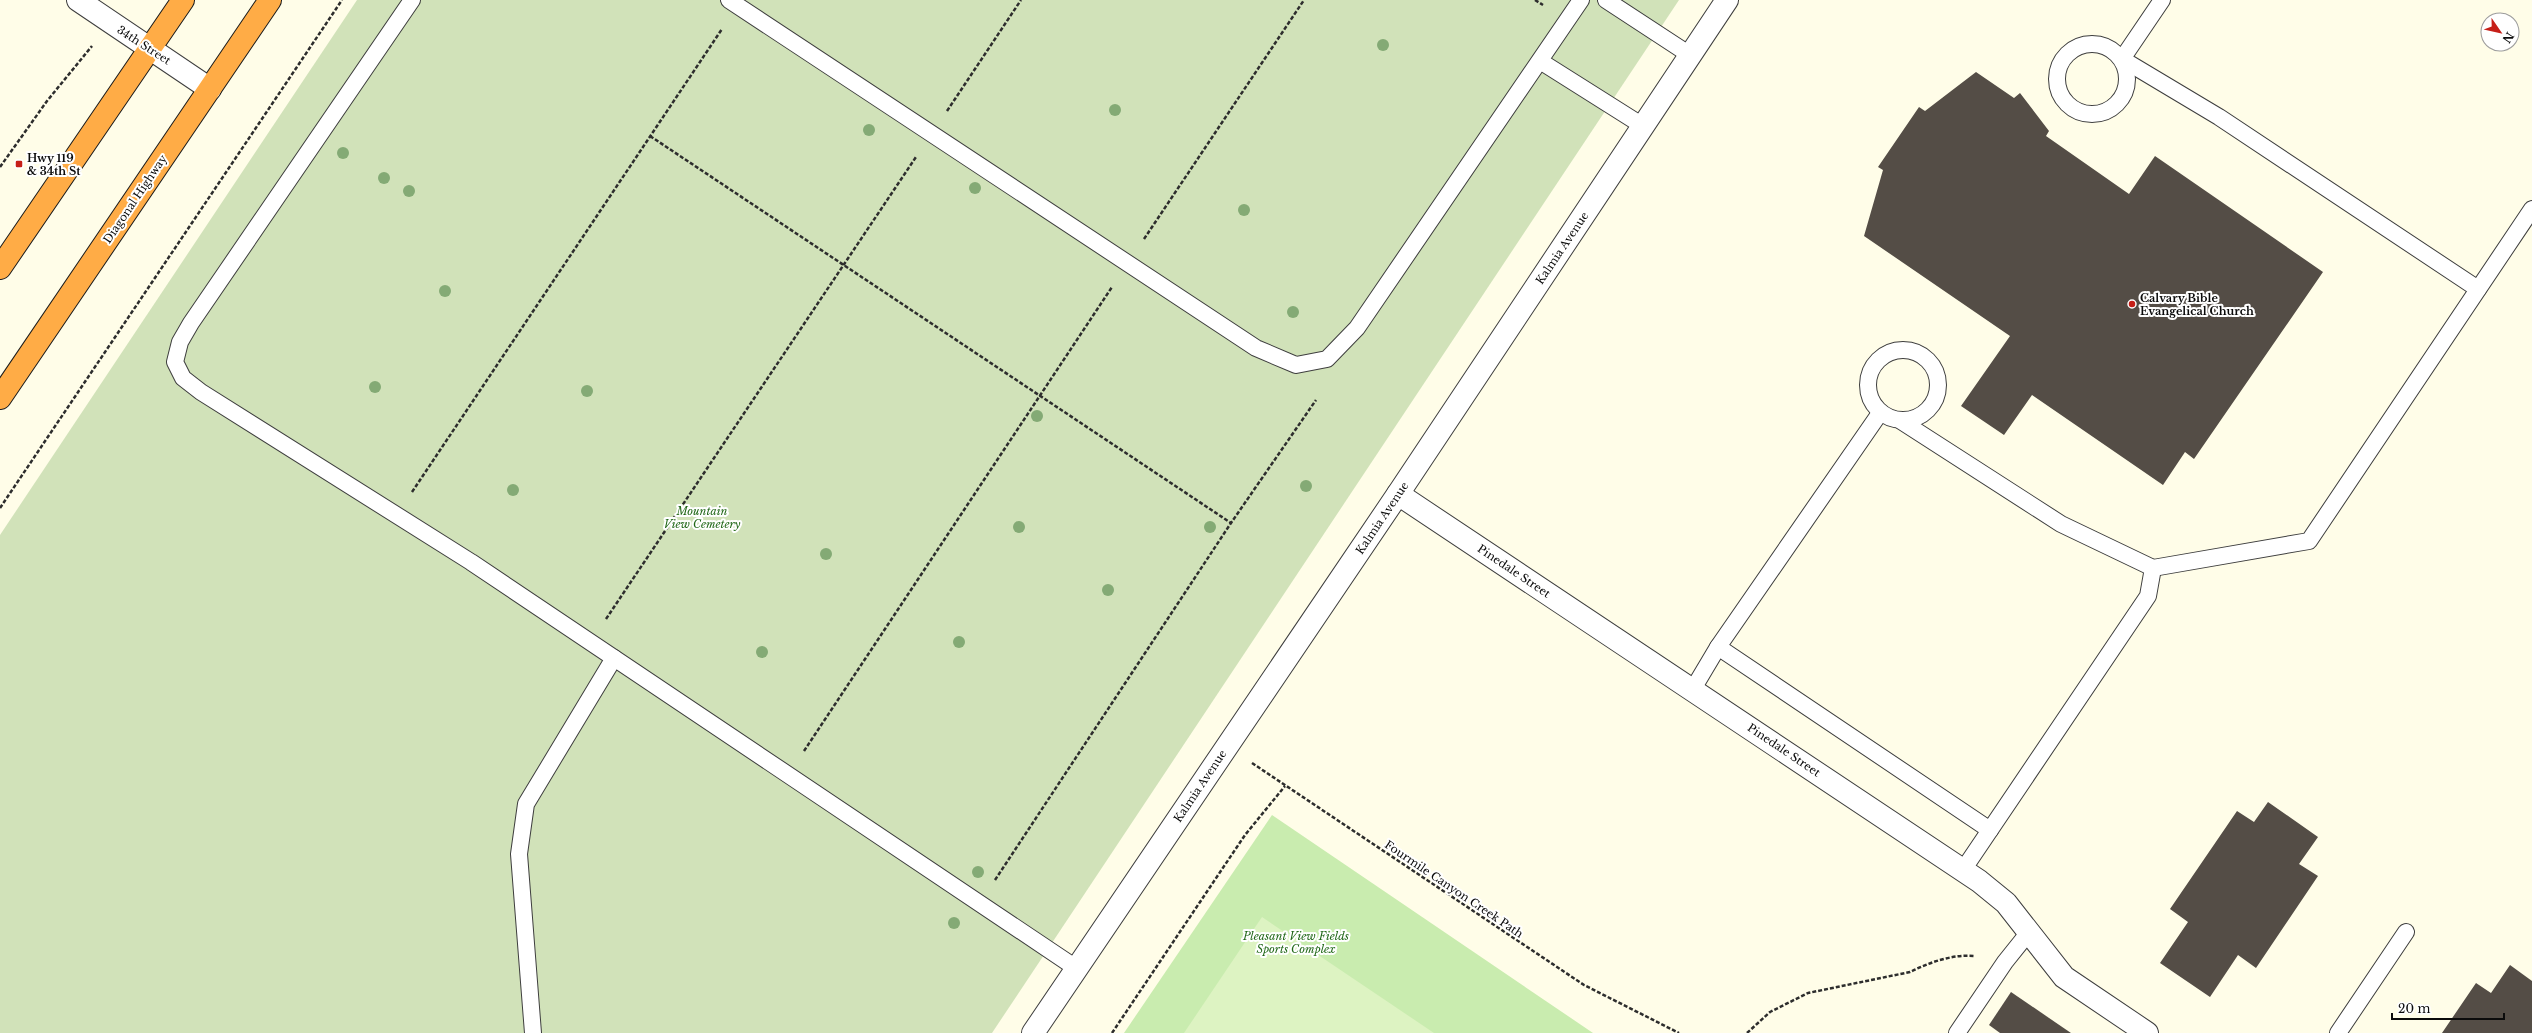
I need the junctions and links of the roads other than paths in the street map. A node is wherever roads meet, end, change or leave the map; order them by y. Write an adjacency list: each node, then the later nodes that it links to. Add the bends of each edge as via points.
1 (78, 0): 10 (street, 34th Street)
2 (183, 0): 10 (highway)
3 (270, 0): 14 (highway, Diagonal Highway)
4 (412, 0): 25 (lane, via 191,323 180,342 175,362 183,378 201,392 397,515)
5 (1581, 0): 13 (lane)
6 (1606, 0): 11 (lane)
7 (1727, 0): 11 (street, Kalmia Avenue)
8 (2162, 0): 12 (lane)
9 (733, 3): 13 (lane, via 1256,348 1296,365 1327,359 1357,328)
10 (150, 48): 14 (street, 34th Street); 17 (highway)
11 (1690, 55): 15 (street, Kalmia Avenue)
12 (2122, 59): 12 (lane, via 2114,50 2102,44 2089,43 2076,47 2060,64 2057,87 2063,98 2080,112 2103,113 2122,99 2127,86 2128,74); 18 (lane, via 2219,117)
13 (1540, 60): 15 (lane)
14 (210, 89): 19 (highway, Diagonal Highway)
15 (1643, 126): 22 (street, Kalmia Avenue)
16 (2532, 210): 18 (lane)
17 (0, 268)
18 (2478, 289): 23 (lane, via 2309,541)
19 (0, 398)
20 (1880, 413): 21 (lane); 21 (lane, via 1868,394 1870,371 1876,361 1887,354 1899,350 1912,350 1933,366 1938,380 1938,393 1932,406 1924,414); 24 (lane)
21 (1901, 421): 23 (lane, via 2061,524)
22 (1398, 494): 26 (street, Pinedale Street); 31 (street, Kalmia Avenue)
23 (2153, 568): 27 (lane, via 2148,596)
24 (1718, 647): 26 (lane); 27 (lane)
25 (614, 658): 31 (lane); 32 (lane, via 526,804 519,854)
26 (1693, 689): 28 (street, Pinedale Street)
27 (1990, 830): 28 (lane)
28 (1963, 870): 29 (street, Pinedale Street, via 2006,903)
29 (2029, 932): 34 (lane, via 2005,962); 35 (street, Pinedale Street, via 2064,977)
30 (2406, 932): 36 (lane)
31 (1076, 968): 33 (street, Kalmia Avenue)
32 (533, 1033)
33 (1033, 1033)
34 (1957, 1033)
35 (2147, 1033)
36 (2338, 1033)

